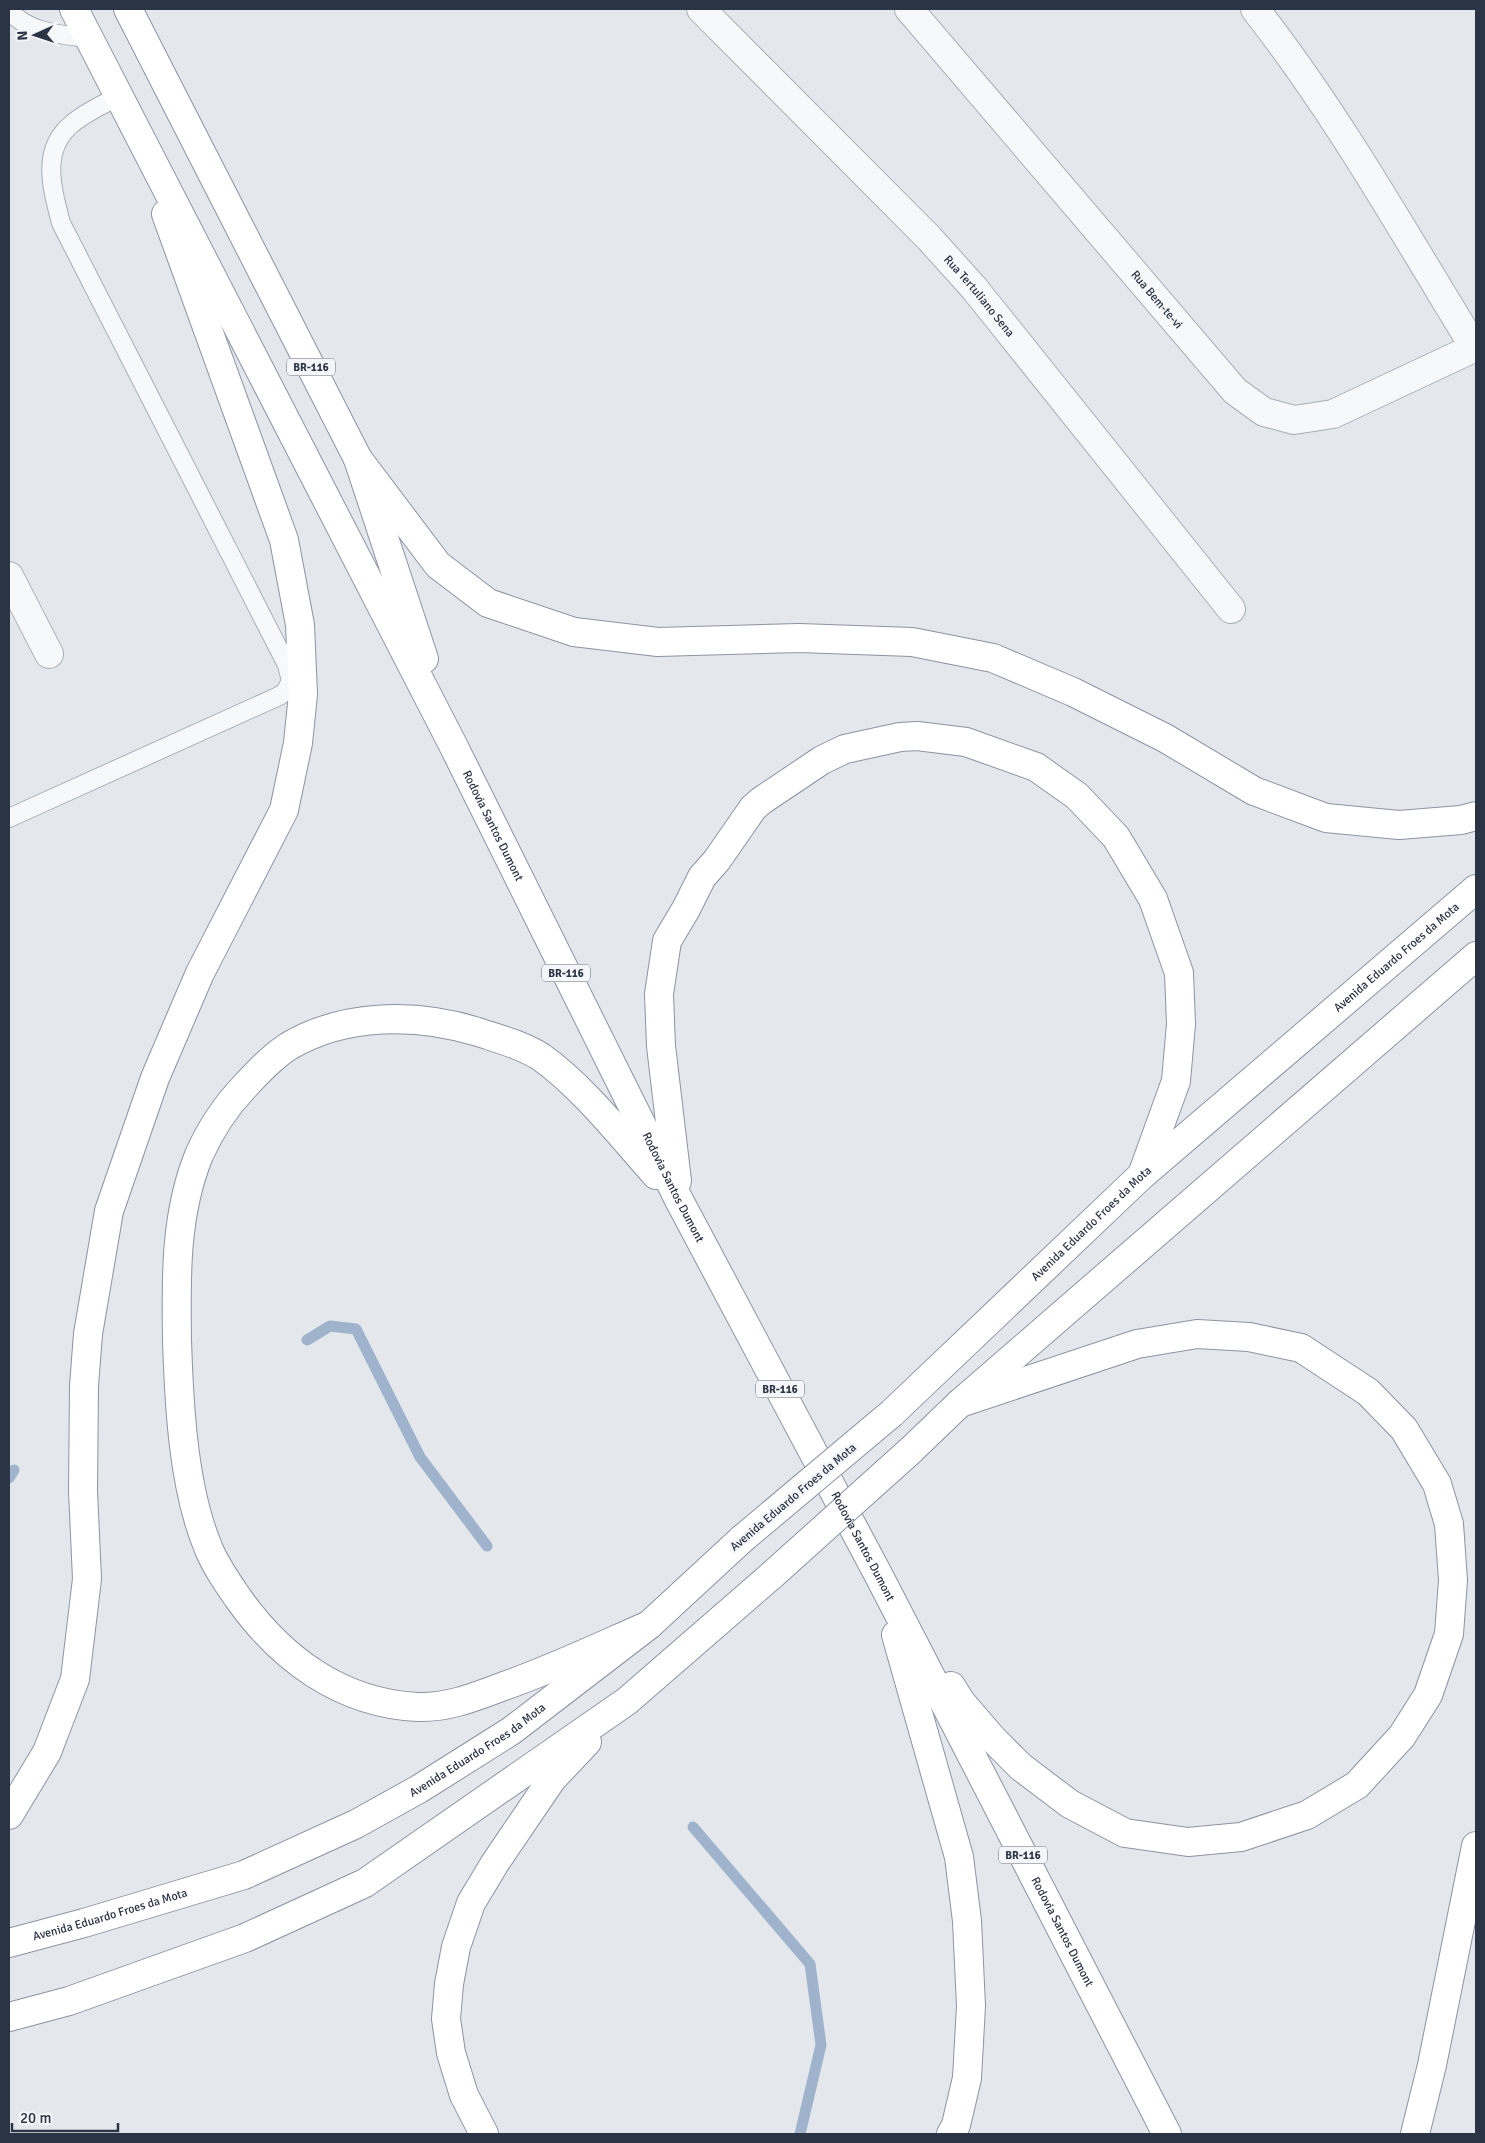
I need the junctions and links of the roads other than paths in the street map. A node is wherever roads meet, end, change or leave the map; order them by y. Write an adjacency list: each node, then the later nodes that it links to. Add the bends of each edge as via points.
1 (74, 9): 7 (highway)
2 (129, 9): 11 (highway, BR-116)
3 (701, 9): 13 (street, Rua Tertuliano Sena, via 929,238 974,288)
4 (909, 9): 10 (street, Rua Bem-te-vi, via 1235,391 1264,412 1294,420 1334,414)
5 (1255, 9): 10 (street, via 1340,127)
6 (9, 10): 7 (lane, via 49,33)
7 (89, 38): 8 (highway)
8 (119, 96): 9 (highway); 17 (lane, via 73,123 52,150 52,182 61,223 287,665 291,681 279,696)
9 (142, 139): 15 (highway); 26 (highway, via 174,240 284,540 300,625 303,694 298,743 284,810 200,973 155,1078 109,1211 88,1334 84,1386 83,1491 87,1579 75,1679 47,1752)
10 (1475, 347)
11 (358, 459): 15 (highway, BR-116); 16 (highway, via 438,565 488,603 574,632 658,642 799,638 912,642 993,658 1073,692 1165,738 1254,792 1326,818 1399,825)
12 (9, 576): 14 (street)
13 (1230, 609)
14 (49, 654)
15 (452, 743): 21 (highway, Rodovia Santos Dumont / BR-116)
16 (1476, 816)
17 (9, 818)
18 (1476, 889): 20 (highway, Avenida Eduardo Froes da Mota)
19 (1476, 956): 22 (highway)
20 (1142, 1175): 21 (highway, via 1176,1081 1181,1024 1179,973 1153,899 1116,838 1077,796 1036,768 966,742 916,736 845,749 822,760 761,801 702,877 667,941 659,994 661,1046); 24 (highway, Avenida Eduardo Froes da Mota, bridge, via 892,1413 742,1539)
21 (680, 1202): 23 (highway, Rodovia Santos Dumont / BR-116); 24 (highway, via 600,1112 538,1055 460,1027 406,1018 364,1021 310,1036 286,1048 262,1067 235,1096 217,1121 192,1174 180,1223 177,1262 182,1430 195,1506 208,1548 228,1583 252,1617 298,1663 348,1693 388,1704 443,1706 538,1674)
22 (960, 1403): 23 (highway, via 1137,1344 1197,1334 1249,1337 1300,1348 1368,1392 1404,1429 1437,1484 1449,1524 1453,1580 1449,1634 1428,1695 1402,1736 1357,1785 1307,1815 1241,1837 1188,1842 1125,1833 1070,1804 1021,1767 992,1738 961,1702); 25 (highway, bridge, via 772,1576)
23 (879, 1576): 31 (highway, via 959,1857 968,1921 971,2006 967,2078); 32 (highway, Rodovia Santos Dumont / BR-116)
24 (649, 1625): 28 (highway, Avenida Eduardo Froes da Mota, via 511,1731 356,1824 244,1875)
25 (627, 1701): 29 (highway, via 365,1883 245,1938 69,2001); 30 (highway, via 547,1787 471,1902 456,1947 446,2019 451,2053 464,2095)
26 (9, 1815)
27 (1476, 1846): 33 (highway, via 1432,2066)
28 (9, 1942)
29 (9, 2018)
30 (484, 2134)
31 (951, 2134)
32 (1167, 2134)
33 (1415, 2134)

